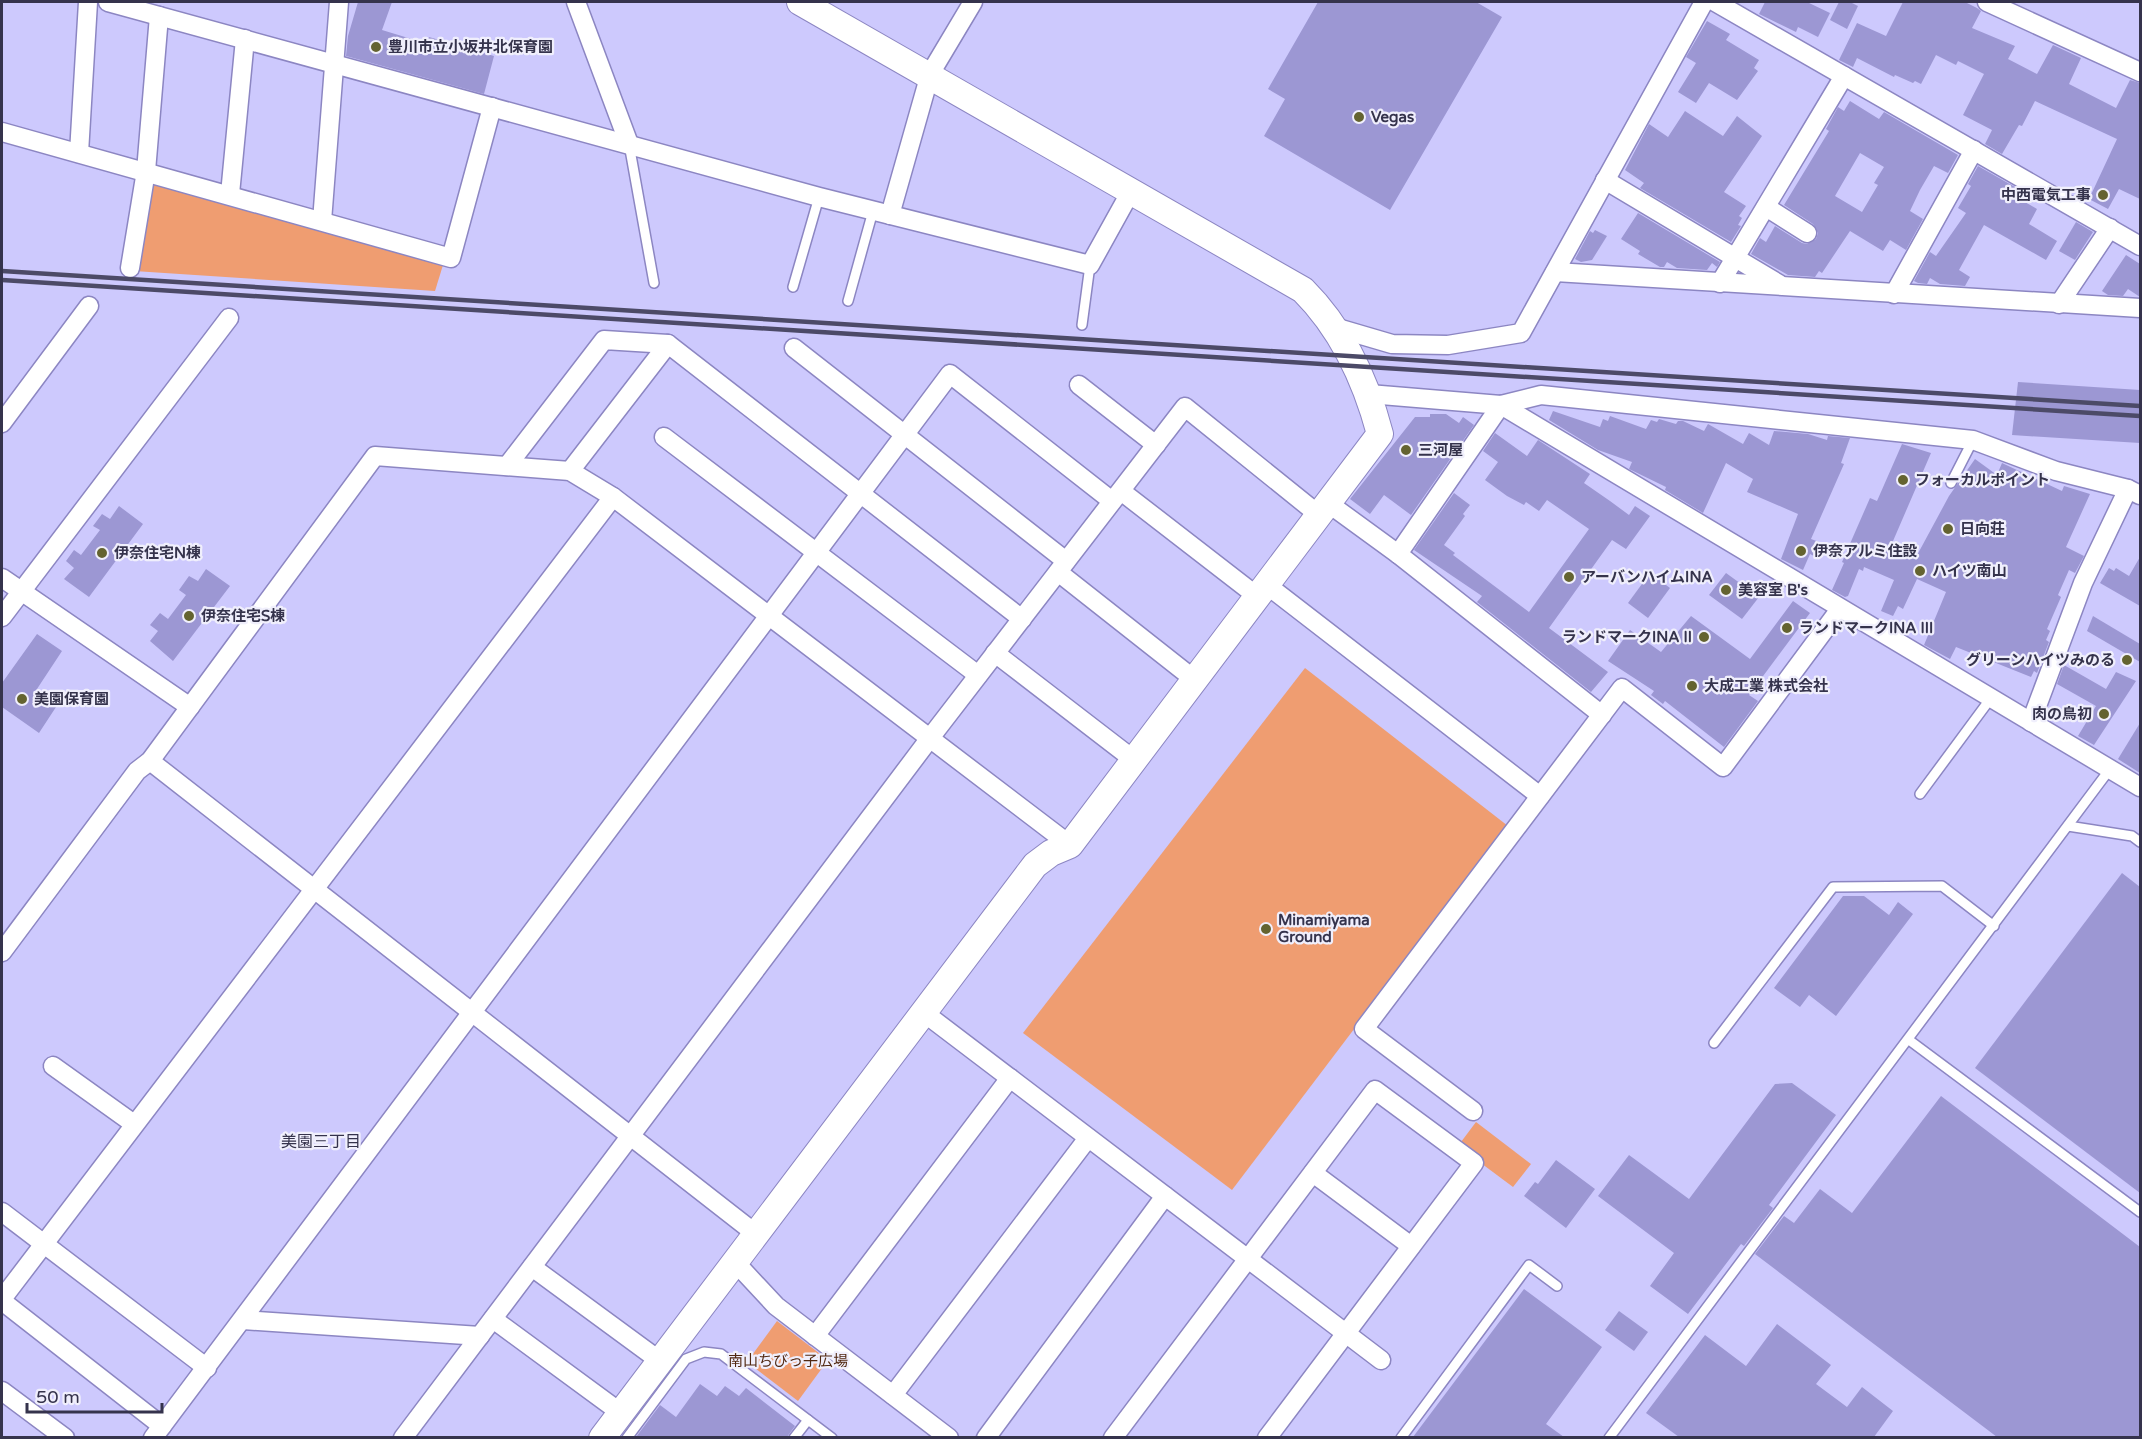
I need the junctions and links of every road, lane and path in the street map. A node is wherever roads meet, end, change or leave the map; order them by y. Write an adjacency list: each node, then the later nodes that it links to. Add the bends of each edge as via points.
1 (88, 2): 20 (street)
2 (108, 2): 10 (street)
3 (339, 2): 12 (street)
4 (576, 2): 18 (street)
5 (974, 2): 14 (street)
6 (1704, 2): 22 (street)
7 (1715, 2): 15 (street)
8 (1987, 2): 13 (street)
9 (808, 4): 14 (street)
10 (159, 16): 11 (street); 21 (street)
11 (245, 39): 12 (street); 24 (street)
12 (334, 64): 16 (street); 28 (street)
13 (2140, 72)
14 (930, 74): 23 (street); 27 (street)
15 (1844, 76): 19 (street); 26 (street)
16 (492, 106): 18 (street); 28 (street, via 451,258)
17 (2, 132): 20 (street)
18 (629, 144): 25 (street); 36 (lane)
19 (1974, 150): 29 (street); 40 (street)
20 (79, 153): 21 (street)
21 (146, 171): 24 (street); 34 (street)
22 (1605, 180): 32 (street); 35 (street)
23 (1131, 191): 33 (street); 47 (street, via 1304,290)
24 (230, 194): 28 (street)
25 (819, 197): 27 (street); 39 (lane)
26 (1766, 207): 30 (street); 32 (street)
27 (881, 213): 33 (street); 41 (lane)
28 (322, 221)
29 (2110, 228): 31 (street); 42 (street)
30 (1807, 233)
31 (2140, 246)
32 (1735, 258): 37 (street); 38 (street)
33 (1090, 265): 46 (lane)
34 (130, 268)
35 (1555, 272): 37 (street); 47 (street, via 1521,333 1448,345 1392,344)
36 (654, 283)
37 (1720, 283): 38 (street)
38 (1784, 286): 40 (street)
39 (793, 287)
40 (1894, 294): 42 (street)
41 (848, 301)
42 (2059, 304): 44 (street)
43 (89, 306): 53 (street)
44 (2140, 308)
45 (229, 318): 70 (street)
46 (1082, 325)
47 (1334, 327): 51 (street)
48 (668, 344): 58 (street, via 604,340); 59 (street); 62 (street)
49 (794, 348): 54 (street)
50 (1080, 385): 57 (street)
51 (1370, 394): 52 (street); 65 (street, via 1380,434)
52 (1501, 405): 56 (street, via 1540,395); 67 (street); 72 (street)
53 (2, 423)
54 (904, 434): 62 (street); 63 (street, via 950,374); 68 (street)
55 (664, 437): 66 (street)
56 (1973, 440): 60 (lane); 61 (street, via 2056,471)
57 (1156, 445): 63 (street); 65 (street, via 1185,407)
58 (507, 466): 59 (street); 80 (street, via 375,456)
59 (570, 471): 64 (street)
60 (1951, 483)
61 (2134, 492): 82 (street, via 2083,583)
62 (860, 493): 66 (street); 75 (street)
63 (1116, 496): 68 (street); 71 (street)
64 (612, 497): 73 (street); 93 (street)
65 (1323, 509): 67 (street); 71 (street)
66 (815, 551): 73 (street); 77 (street)
67 (1398, 554): 81 (street)
68 (1062, 566): 75 (street); 78 (street)
69 (2, 578): 70 (street)
70 (21, 591): 74 (street); 80 (street)
71 (1262, 591): 78 (street); 89 (street)
72 (1840, 609): 79 (street); 81 (street, via 1722,767 1622,688)
73 (767, 615): 83 (street); 97 (street)
74 (2, 617)
75 (1022, 619): 76 (street)
76 (995, 653): 77 (street); 84 (street)
77 (978, 675): 83 (street)
78 (1195, 680): 84 (street)
79 (1991, 698): 82 (street); 88 (lane)
80 (190, 707): 85 (street)
81 (1602, 715): 89 (street)
82 (2031, 722): 86 (street)
83 (930, 738): 92 (street); 104 (street)
84 (1134, 760): 92 (street)
85 (150, 761): 93 (street); 95 (street, via 137,771)
86 (2110, 769): 87 (street); 90 (lane)
87 (2140, 787)
88 (1920, 794)
89 (1540, 796): 102 (street, via 1364,1029)
90 (2068, 826): 91 (lane, via 2132,836); 94 (lane)
91 (2140, 842)
92 (1070, 845): 96 (street, via 1035,865)
93 (314, 889): 97 (street); 103 (street)
94 (1994, 926): 98 (lane); 99 (lane, via 1942,886 1833,887)
95 (2, 951)
96 (923, 1012): 101 (street); 110 (street)
97 (473, 1013): 104 (street); 119 (street)
98 (1909, 1040): 109 (lane); 141 (lane)
99 (1714, 1043)
100 (53, 1065): 103 (street)
101 (1011, 1078): 105 (street); 122 (street)
102 (1473, 1112)
103 (134, 1124): 111 (street)
104 (631, 1136): 110 (street); 115 (street)
105 (1088, 1138): 107 (street); 127 (street)
106 (1313, 1173): 112 (street); 112 (street, via 1375,1090 1474,1162); 113 (street)
107 (1166, 1196): 113 (street); 137 (street)
108 (2, 1212): 111 (street)
109 (2140, 1212)
110 (756, 1234): 114 (street)
111 (44, 1243): 117 (street); 125 (street)
112 (1411, 1246): 120 (street)
113 (1248, 1259): 120 (street); 138 (street)
114 (735, 1262): 122 (street, via 776,1306); 124 (street)
115 (532, 1267): 118 (street); 124 (street)
116 (1557, 1286): 140 (lane, via 1529,1265)
117 (2, 1300): 130 (street)
118 (493, 1319): 121 (street); 129 (street)
119 (243, 1320): 121 (street); 125 (street)
120 (1346, 1333): 123 (street); 139 (street)
121 (480, 1336): 132 (street)
122 (815, 1336): 127 (street)
123 (1381, 1360)
124 (660, 1361): 129 (street)
125 (207, 1368): 130 (street)
126 (2, 1391): 131 (street)
127 (893, 1395): 136 (street)
128 (808, 1420): 129 (lane, via 721,1354 704,1352 686,1359); 134 (lane); 135 (lane)
129 (624, 1425): 133 (street)
130 (158, 1432)
131 (64, 1437)
132 (404, 1437)
133 (602, 1437)
134 (794, 1437)
135 (832, 1437)
136 (949, 1437)
137 (986, 1437)
138 (1113, 1437)
139 (1267, 1437)
140 (1401, 1437)
141 (1610, 1437)

